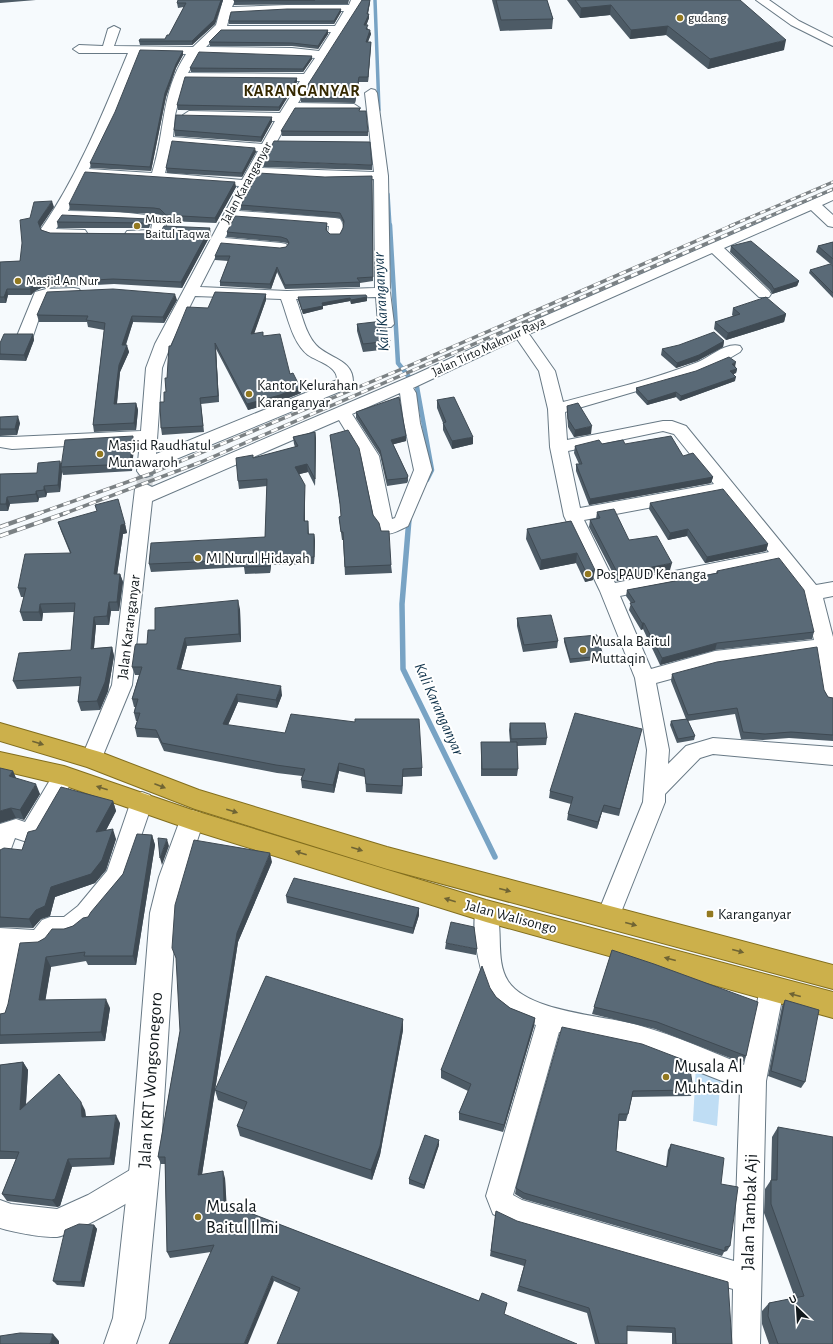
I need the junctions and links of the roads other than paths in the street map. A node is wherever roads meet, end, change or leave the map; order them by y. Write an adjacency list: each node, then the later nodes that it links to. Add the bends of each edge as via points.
1 (762, 0): 7 (street, via 795,23)
2 (355, 4): 3 (street, via 287,8); 5 (street, Jalan Karanganyar)
3 (228, 6): 6 (street, via 221,26)
4 (114, 29): 10 (street)
5 (339, 29): 6 (street); 12 (street, Jalan Karanganyar)
6 (216, 30): 11 (street)
7 (833, 43)
8 (79, 49): 10 (street)
9 (136, 49): 10 (street); 11 (street, via 162,44); 22 (street, via 123,83)
10 (107, 50)
11 (196, 51): 12 (street, via 292,52); 13 (street)
12 (323, 55): 14 (street, Jalan Karanganyar)
13 (180, 76): 14 (street); 18 (street)
14 (309, 78): 17 (street, Jalan Karanganyar)
15 (370, 92): 41 (street, via 381,176)
16 (354, 108): 17 (street)
17 (287, 112): 18 (street); 21 (street, Jalan Karanganyar)
18 (169, 115): 19 (street)
19 (168, 140): 21 (street); 23 (street)
20 (286, 142): 21 (street)
21 (268, 144): 25 (street, Jalan Karanganyar)
22 (80, 172): 23 (street); 29 (street)
23 (158, 176): 25 (street)
24 (372, 176): 25 (street)
25 (250, 177): 28 (street, Jalan Karanganyar)
26 (832, 196): 27 (street, Jalan Tirto Makmur Raya)
27 (813, 204): 30 (street); 39 (street, Jalan Tirto Makmur Raya)
28 (230, 214): 36 (street, via 335,222 338,227); 37 (street, Jalan Karanganyar)
29 (59, 215): 31 (street, via 155,219 158,220); 34 (street, via 48,229 49,232)
30 (833, 223)
31 (159, 226): 32 (street); 35 (street, via 156,234)
32 (175, 226)
33 (206, 228): 37 (street)
34 (91, 233)
35 (122, 234)
36 (336, 234)
37 (219, 235): 38 (street); 42 (street, Jalan Karanganyar)
38 (281, 246)
39 (714, 247): 43 (street); 46 (street, Jalan Tirto Makmur Raya)
40 (91, 291): 47 (street, via 40,295)
41 (383, 292): 44 (street); 45 (street)
42 (184, 293): 44 (street); 52 (street, Jalan Karanganyar, via 154,368)
43 (764, 294)
44 (287, 295): 52 (street, Jalan Karanganyar, via 306,343 312,351 338,365 346,379 344,384 146,466)
45 (386, 324)
46 (520, 332): 49 (street, Jalan Tirto Makmur Raya); 50 (street, via 547,371)
47 (25, 336)
48 (734, 349): 50 (street, via 719,358 678,374)
49 (411, 383): 51 (street, Jalan Tirto Makmur Raya); 51 (street, via 408,393 412,423 423,470 402,522 393,527 388,528 384,523 370,456)
50 (556, 409): 54 (street)
51 (342, 412): 56 (street, Jalan Tirto Makmur Raya)
52 (150, 436): 53 (street)
53 (0, 442)
54 (559, 447): 55 (street, via 672,426 680,430); 57 (street)
55 (727, 487): 57 (street); 58 (street)
56 (144, 494): 67 (street, Jalan Karanganyar, via 122,685)
57 (573, 516): 60 (street)
58 (781, 556): 60 (street); 61 (street)
59 (833, 589): 61 (street)
60 (608, 591): 63 (street)
61 (812, 594): 62 (street)
62 (823, 644): 63 (street, via 716,659); 64 (street)
63 (645, 678): 70 (street, via 658,750)
64 (833, 696)
65 (0, 732): 67 (highway, one-way to 67)
66 (833, 756): 70 (street, via 713,746 693,752)
67 (92, 759): 72 (highway, one-way to 72)
68 (0, 761): 69 (highway)
69 (64, 776): 71 (highway, one-way to 69); 73 (street, via 31,832 16,828 6,831)
70 (656, 790): 76 (street, via 654,802)
71 (142, 801): 72 (highway); 77 (street, via 117,876 86,912 68,927 50,926 40,941)
72 (194, 809): 74 (highway, Jalan Walisongo); 84 (street, Jalan KRT Wongsonegoro, via 163,913)
73 (0, 850)
74 (382, 868): 75 (highway, Jalan Walisongo, one-way to 74); 76 (highway, Jalan Walisongo, one-way to 76)
75 (486, 912): 79 (highway, Jalan Walisongo, one-way to 75, via 672,960); 82 (street, via 492,972 504,996 517,1006)
76 (608, 918): 78 (highway, Jalan Walisongo, one-way to 78)
77 (7, 940): 81 (street)
78 (833, 977)
79 (772, 989): 80 (highway, Jalan Walisongo, one-way to 79); 83 (street, Jalan Tambak Aji)
80 (833, 1005)
81 (0, 1012)
82 (551, 1018): 83 (street, via 640,1038); 86 (street, via 499,1196 503,1204 516,1212)
83 (753, 1081): 86 (street, Jalan Tambak Aji)
84 (144, 1176): 85 (street, via 98,1205 58,1223 11,1218); 87 (street, Jalan KRT Wongsonegoro, via 129,1318)
85 (0, 1214)
86 (748, 1279): 88 (street, Jalan Tambak Aji)
87 (120, 1344)
88 (746, 1344)

